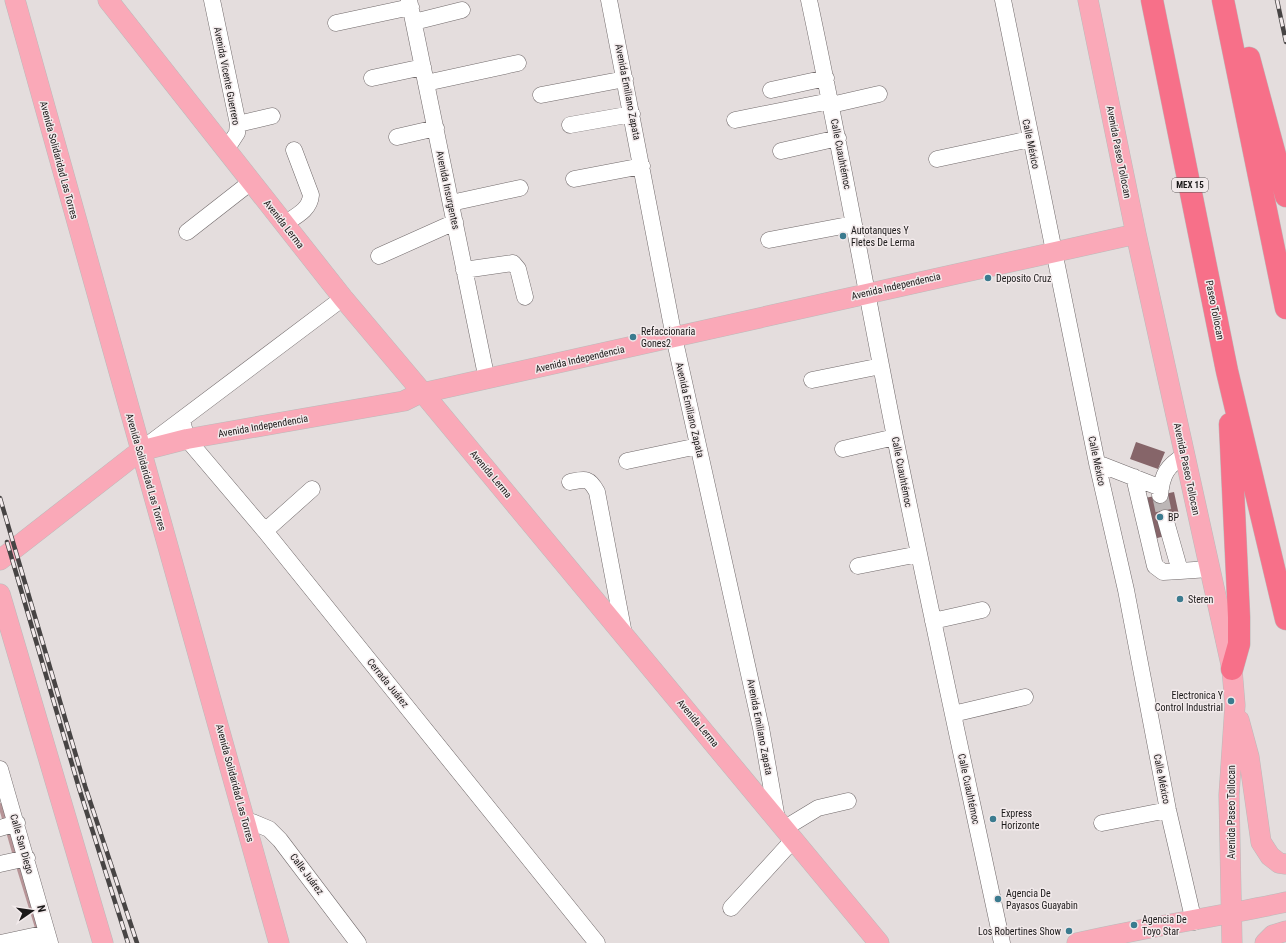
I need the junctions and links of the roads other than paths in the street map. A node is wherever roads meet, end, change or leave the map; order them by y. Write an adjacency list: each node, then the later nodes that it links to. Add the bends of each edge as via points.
1 (15, 0): 66 (main road, Avenida Solidaridad Las Torres)
2 (108, 0): 33 (main road, Avenida Lerma)
3 (212, 0): 27 (street, Avenida Vicente Guerrero)
4 (609, 0): 18 (street, Avenida Emiliano Zapata)
5 (809, 0): 17 (street, Calle Cuauhtémoc)
6 (1003, 0): 32 (street, Calle México)
7 (1088, 0): 47 (main road, Avenida Paseo Tollocan)
8 (1152, 0): 58 (highway, Paseo Tollocan / MEX 15)
9 (1223, 0): 55 (highway)
10 (1233, 0): 41 (highway)
11 (411, 10): 12 (street); 13 (street); 15 (street, Avenida Insurgentes)
12 (462, 10)
13 (336, 23)
14 (518, 64): 19 (street)
15 (423, 67): 16 (street); 19 (street, Avenida Insurgentes)
16 (372, 78)
17 (826, 78): 20 (street); 23 (street, Calle Cuauhtémoc)
18 (625, 79): 22 (street); 24 (street, Avenida Emiliano Zapata)
19 (426, 83): 29 (street, Avenida Insurgentes)
20 (771, 90)
21 (879, 94): 23 (street)
22 (541, 95)
23 (831, 103): 26 (street); 31 (street, Calle Cuauhtémoc)
24 (632, 114): 28 (street); 37 (street, Avenida Emiliano Zapata)
25 (272, 116): 27 (street)
26 (735, 120)
27 (238, 124): 33 (street, Avenida Vicente Guerrero, via 237,133)
28 (570, 125)
29 (436, 128): 30 (street); 42 (street, Avenida Insurgentes)
30 (397, 137)
31 (838, 138): 35 (street); 45 (street, Calle Cuauhtémoc)
32 (1030, 139): 36 (street); 49 (street, Calle México)
33 (226, 150): 39 (main road, Avenida Lerma)
34 (294, 150): 44 (street, via 311,195 307,208)
35 (782, 152)
36 (937, 159)
37 (642, 166): 38 (street); 56 (street, Avenida Emiliano Zapata)
38 (574, 179)
39 (251, 182): 44 (main road, Avenida Lerma); 46 (street)
40 (520, 188): 42 (street)
41 (1286, 196)
42 (451, 203): 43 (street, Avenida Insurgentes)
43 (455, 222): 50 (street); 51 (street, Avenida Insurgentes)
44 (284, 224): 54 (main road, Avenida Lerma)
45 (853, 224): 48 (street); 52 (street, Calle Cuauhtémoc)
46 (187, 232)
47 (1136, 234): 49 (main road, Avenida Independencia); 67 (main road, Avenida Paseo Tollocan)
48 (769, 240)
49 (1054, 251): 52 (main road, Avenida Independencia); 69 (street, Calle México)
50 (379, 256)
51 (464, 270): 53 (street, via 512,263 518,269); 59 (street, Avenida Insurgentes)
52 (866, 293): 56 (main road, Avenida Independencia); 57 (street, Calle Cuauhtémoc)
53 (525, 297)
54 (337, 302): 61 (main road, Avenida Lerma); 62 (street, Avenida Independencia)
55 (1286, 308)
56 (674, 337): 59 (main road, Avenida Independencia); 64 (street, Avenida Emiliano Zapata)
57 (881, 366): 60 (street); 63 (street, Calle Cuauhtémoc)
58 (1227, 371): 82 (highway, Paseo Tollocan / MEX 15); 85 (highway, via 1239,617 1239,644)
59 (487, 380): 61 (main road, Avenida Independencia)
60 (812, 380)
61 (415, 396): 62 (main road, Avenida Independencia); 84 (main road, Avenida Lerma)
62 (184, 430): 66 (main road, Avenida Independencia); 74 (street, Cerrada Juárez)
63 (895, 437): 65 (street); 75 (street, Calle Cuauhtémoc)
64 (698, 446): 68 (street); 95 (street, Avenida Emiliano Zapata)
65 (843, 449)
66 (140, 451): 76 (main road, Avenida Independencia); 92 (main road, Avenida Solidaridad Las Torres)
67 (1185, 455): 70 (street, via 1170,465 1160,491); 78 (main road, Avenida Paseo Tollocan)
68 (627, 461)
69 (1097, 463): 70 (street); 91 (street, Calle México, via 1126,590)
70 (1134, 478): 79 (street, via 1155,566 1163,572)
71 (570, 482): 84 (street, via 585,479 592,482 597,492)
72 (312, 489): 74 (street)
73 (1164, 518): 79 (street)
74 (265, 531): 109 (street, Cerrada Juárez)
75 (919, 554): 77 (street); 83 (street, Calle Cuauhtémoc)
76 (0, 560)
77 (858, 566)
78 (1209, 569): 79 (street); 85 (main road, Avenida Paseo Tollocan)
79 (1180, 571)
80 (0, 594): 106 (main road)
81 (982, 610): 83 (street)
82 (1286, 619)
83 (933, 621): 88 (street, Calle Cuauhtémoc)
84 (624, 634): 95 (main road, Avenida Lerma)
85 (1232, 669): 87 (main road, Avenida Paseo Tollocan)
86 (1025, 697): 88 (street)
87 (1235, 705): 97 (main road, via 1249,757 1261,842 1270,856 1279,863); 100 (main road, Avenida Paseo Tollocan, via 1229,795)
88 (953, 714): 111 (street, Calle Cuauhtémoc)
89 (0, 769): 94 (street, Calle San Diego)
90 (848, 801): 95 (street, via 818,808)
91 (1168, 810): 93 (street); 101 (street, Calle México)
92 (245, 819): 107 (main road, Avenida Solidaridad Las Torres); 108 (street, Calle Juárez, via 269,829 280,840)
93 (1102, 823)
94 (7, 826): 96 (street, Calle San Diego)
95 (786, 829): 99 (street); 110 (main road, Avenida Lerma)
96 (15, 861): 103 (street, Calle San Diego)
97 (1286, 864)
98 (1286, 902): 100 (main road)
99 (731, 908)
100 (1232, 914): 101 (main road); 113 (main road, Avenida Paseo Tollocan)
101 (1194, 922): 104 (main road)
102 (1286, 931): 114 (main road, via 1274,935)
103 (45, 936): 105 (street)
104 (1139, 936): 112 (main road)
105 (1, 943)
106 (103, 943)
107 (279, 943)
108 (358, 943)
109 (597, 943)
110 (879, 943)
111 (1002, 943)
112 (1077, 943)
113 (1232, 943)
114 (1265, 943)

